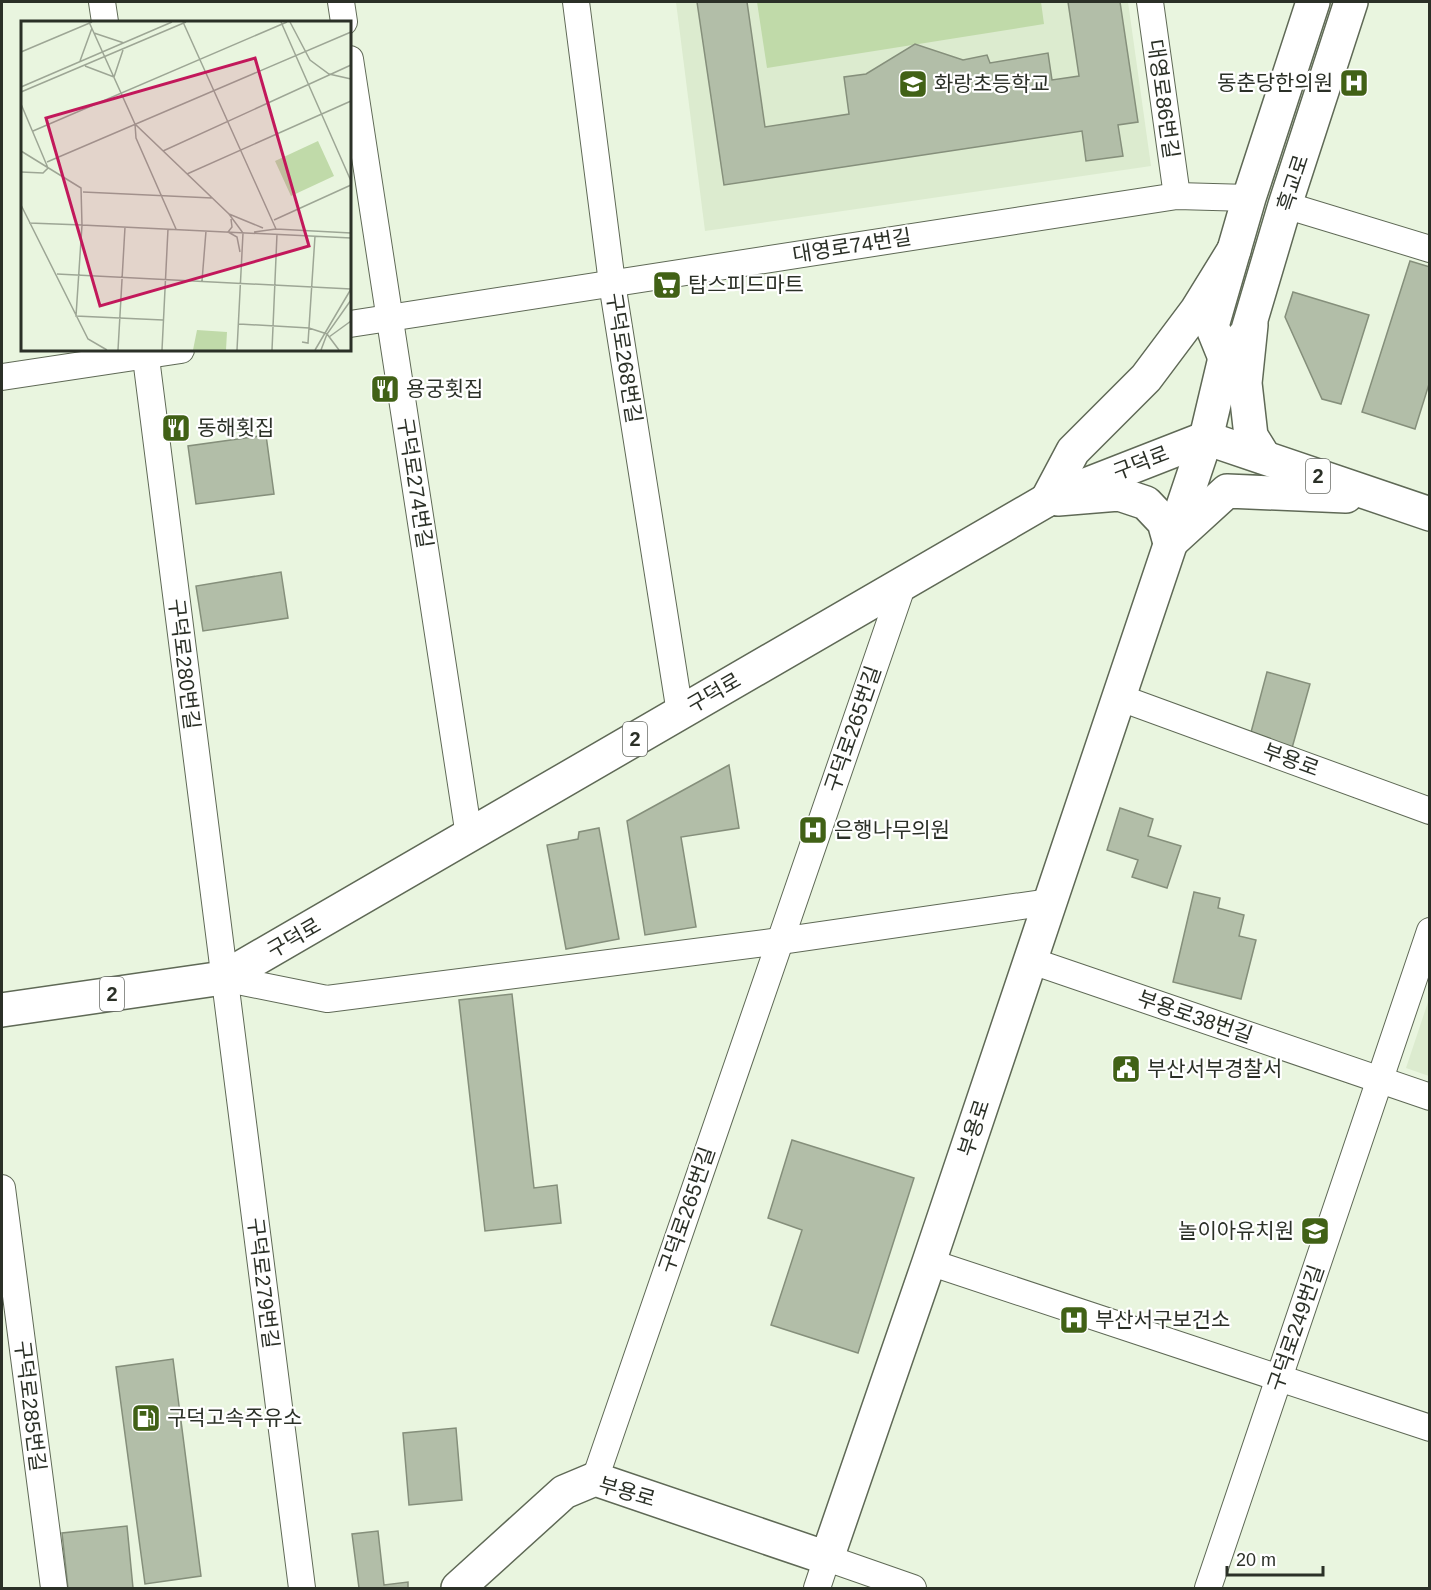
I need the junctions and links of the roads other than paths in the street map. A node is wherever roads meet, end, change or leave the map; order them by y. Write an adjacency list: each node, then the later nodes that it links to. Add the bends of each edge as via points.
1 (102, 2): 7 (street)
2 (341, 2): 8 (street)
3 (576, 2): 15 (street, 구덕로268번길)
4 (1150, 2): 10 (street, 대영로86번길)
5 (1313, 2): 11 (main road, 흑교로)
6 (1351, 2): 12 (main road, 흑교로)
7 (105, 21)
8 (344, 21)
9 (351, 66): 16 (street, 구덕로274번길)
10 (1177, 196): 11 (street, 대영로74번길); 15 (street, 대영로74번길)
11 (1249, 198): 14 (main road, 흑교로)
12 (1285, 205): 13 (street); 17 (main road, 흑교로)
13 (1430, 249)
14 (1234, 250): 21 (main road, 흑교로, via 1212,326); 26 (main road, via 1197,310 1146,378 1073,451)
15 (612, 283): 16 (street, 대영로74번길); 31 (street, 구덕로268번길)
16 (389, 318): 18 (street, 대영로74번길); 33 (street, 구덕로274번길)
17 (1252, 318): 21 (main road, 흑교로, via 1247,333); 24 (main road, via 1245,383 1251,436)
18 (351, 324)
19 (164, 351): 20 (street)
20 (146, 352): 22 (street); 38 (street, 구덕로280번길)
21 (1225, 358): 23 (main road, 흑교로)
22 (2, 377)
23 (1206, 438): 24 (main road, 2); 26 (main road, 구덕로 / 2); 28 (main road, 부용로)
24 (1264, 458): 25 (main road, 2)
25 (1383, 498): 27 (main road, 2); 28 (main road, via 1227,491)
26 (1047, 500): 28 (main road, via 1119,494 1146,503 1164,522); 29 (main road, 구덕로 / 2)
27 (1430, 514)
28 (1170, 543): 30 (main road, 부용로)
29 (903, 584): 31 (main road, 구덕로 / 2); 36 (street, 구덕로265번길)
30 (1118, 697): 32 (street, 부용로); 34 (main road, 부용로)
31 (680, 713): 33 (main road, 구덕로 / 2)
32 (1430, 811)
33 (469, 836): 38 (main road, 구덕로 / 2)
34 (1049, 902): 36 (street); 37 (main road, 부용로)
35 (1430, 932): 40 (street, 구덕로249번길)
36 (780, 941): 38 (street, via 327,999); 46 (street, 구덕로265번길)
37 (1029, 960): 40 (street, 부용로38번길); 43 (main road, 부용로)
38 (223, 978): 39 (main road, 구덕로 / 2); 49 (street, 구덕로279번길)
39 (2, 1011)
40 (1379, 1079): 41 (street, 부용로38번길); 44 (street, 구덕로249번길)
41 (1430, 1097)
42 (2, 1188): 48 (street, 구덕로285번길)
43 (929, 1262): 44 (street); 47 (main road, 부용로)
44 (1280, 1378): 45 (street); 52 (street, 구덕로249번길)
45 (1430, 1428)
46 (595, 1479): 47 (main road, 부용로); 50 (main road, 부용로, via 564,1492)
47 (822, 1573): 51 (street)
48 (54, 1588)
49 (302, 1588)
50 (458, 1588)
51 (913, 1588)
52 (1208, 1588)

